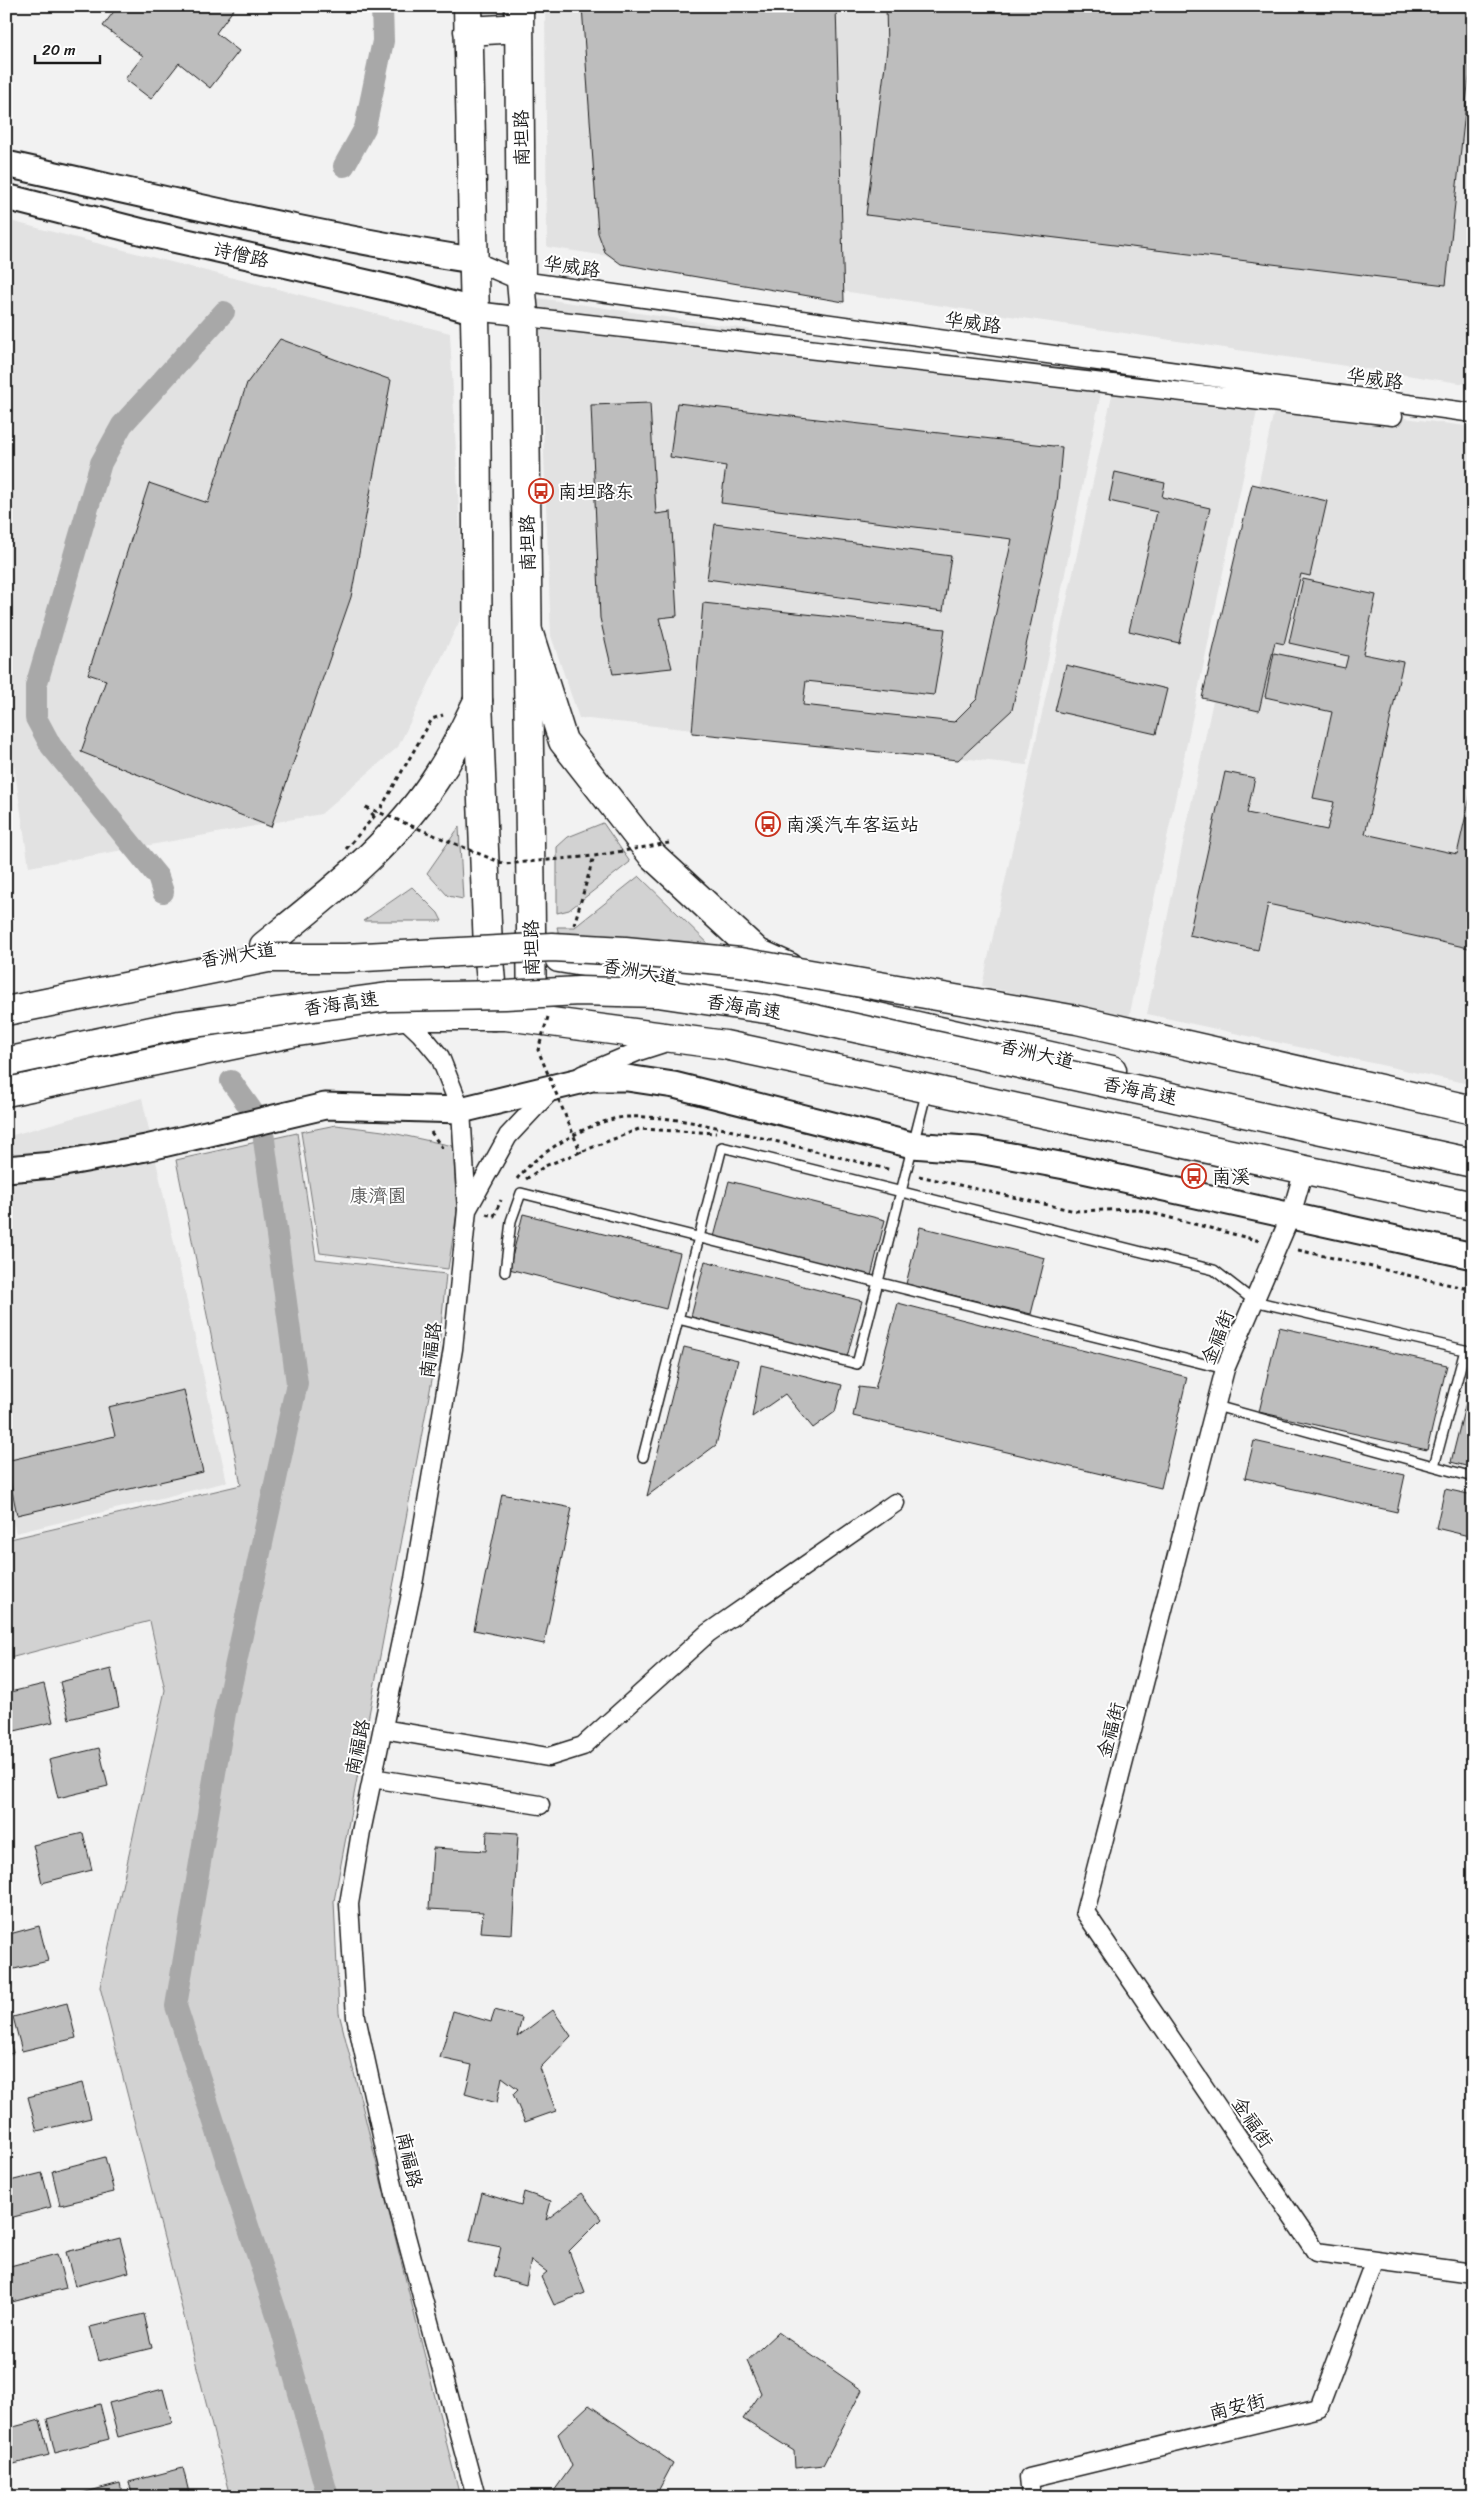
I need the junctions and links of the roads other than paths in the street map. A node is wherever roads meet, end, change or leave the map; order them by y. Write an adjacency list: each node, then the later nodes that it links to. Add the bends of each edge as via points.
1 (519, 17): 2 (main road); 6 (main road, 南坦路)
2 (468, 19): 5 (main road)
3 (6, 164): 5 (street, 诗僧路, via 274,222)
4 (6, 197): 7 (street, 诗僧路)
5 (472, 260): 6 (street, 华威路); 7 (main road)
6 (521, 281): 8 (main road, 南坦路); 9 (street, 华威路)
7 (475, 311): 8 (street); 12 (main road)
8 (524, 315): 10 (street); 11 (main road, 南坦路)
9 (1473, 413)
10 (1393, 416)
11 (529, 634): 15 (main road, 南坦路); 21 (main road, via 564,741 653,856 758,953)
12 (478, 701): 13 (main road, via 442,769 392,836 342,884); 14 (main road)
13 (264, 946): 14 (main road, 香洲大道, via 427,942); 16 (main road, 香洲大道)
14 (488, 948): 15 (main road, 香洲大道); 19 (main road)
15 (530, 954): 20 (main road, 南坦路); 21 (main road, 香洲大道, via 776,994)
16 (6, 1000)
17 (6, 1011): 28 (main road, bridge, via 268,958 355,958 552,947 625,951 740,962 1077,1020)
18 (402, 1016): 19 (main road); 26 (main road, via 291,1033); 27 (street, 南福路, via 440,1057)
19 (494, 1016): 20 (main road)
20 (532, 1019): 22 (main road)
21 (920, 1027): 30 (main road, 香洲大道)
22 (680, 1038): 24 (street); 25 (main road, via 724,1044)
23 (6, 1062): 31 (main road, 香海高速, bridge, via 180,1025 388,997 579,990 658,993 773,1010)
24 (555, 1086): 27 (street); 29 (street, via 592,1078 627,1078 674,1085); 36 (street, via 508,1136)
25 (927, 1089): 29 (lane); 33 (main road)
26 (6, 1092)
27 (461, 1110): 32 (street, via 325,1106 146,1148); 36 (street, 南福路)
28 (1473, 1110)
29 (912, 1145): 34 (lane); 37 (street, via 998,1154)
30 (1473, 1151)
31 (1473, 1163)
32 (6, 1170)
33 (1304, 1170): 35 (main road); 37 (street, 金福街)
34 (900, 1192): 38 (lane, via 722,1147); 41 (lane); 42 (lane, via 1214,1270)
35 (1473, 1206)
36 (467, 1210): 51 (street, 南福路, via 452,1349 414,1579)
37 (1291, 1215): 39 (street); 42 (street, 金福街)
38 (699, 1238): 40 (lane, via 521,1194 511,1221); 41 (lane); 43 (lane)
39 (1473, 1256)
40 (505, 1272)
41 (878, 1282): 43 (lane, via 857,1364); 45 (lane)
42 (1254, 1301): 44 (lane); 45 (street, 金福街)
43 (678, 1319): 47 (lane)
44 (1469, 1351): 48 (lane)
45 (1226, 1370): 46 (street, 金福街)
46 (1216, 1406): 48 (lane); 54 (street, 金福街, via 1085,1912 1316,2252)
47 (643, 1457)
48 (1434, 1466): 49 (lane)
49 (1473, 1477)
50 (895, 1503): 51 (street, via 708,1633 583,1746 548,1757)
51 (383, 1729): 52 (street, 南福路)
52 (372, 1778): 53 (street); 56 (street, 南福路, via 349,1904 356,2017 396,2199)
53 (540, 1805)
54 (1375, 2260): 55 (street); 57 (street, 南安街, via 1319,2408 1029,2478)
55 (1473, 2273)
56 (476, 2497)
57 (1031, 2497)

